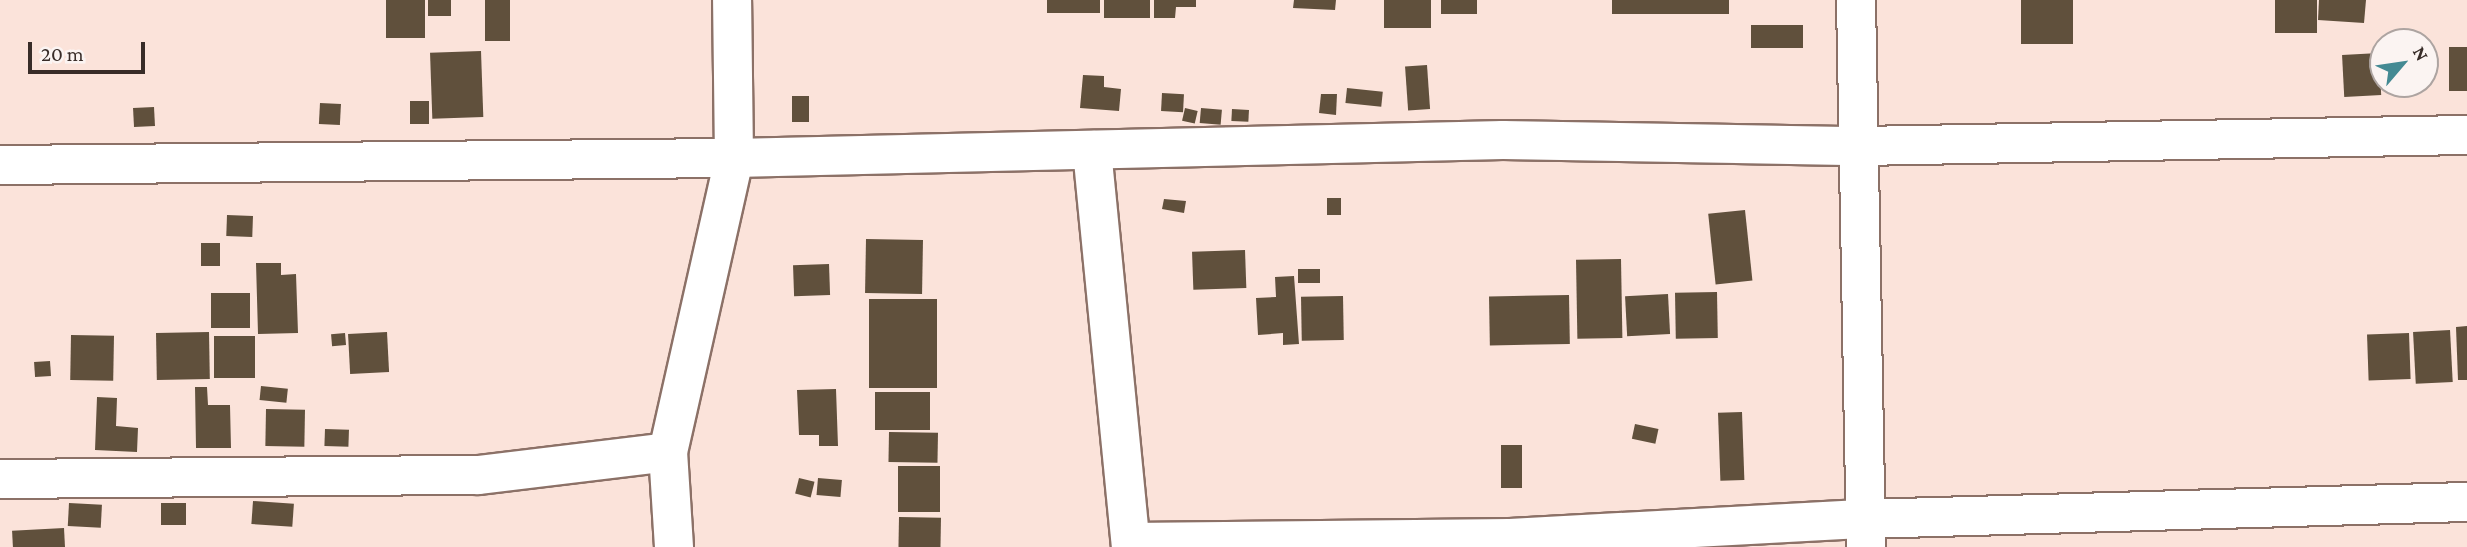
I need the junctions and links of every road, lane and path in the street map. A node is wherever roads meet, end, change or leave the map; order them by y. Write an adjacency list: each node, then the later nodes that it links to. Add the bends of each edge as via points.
1 (732, 0): 6 (street)
2 (1856, 0): 4 (street)
3 (2467, 135): 4 (street)
4 (1860, 146): 5 (street, via 1503,140); 11 (street)
5 (1092, 150): 6 (street); 13 (street)
6 (733, 158): 7 (street); 8 (street)
7 (0, 165)
8 (668, 452): 9 (street, via 478,475); 14 (street)
9 (0, 479)
10 (2467, 502): 11 (street)
11 (1866, 533): 12 (street)
12 (1510, 543): 13 (street)
13 (1131, 545)
14 (674, 547)

